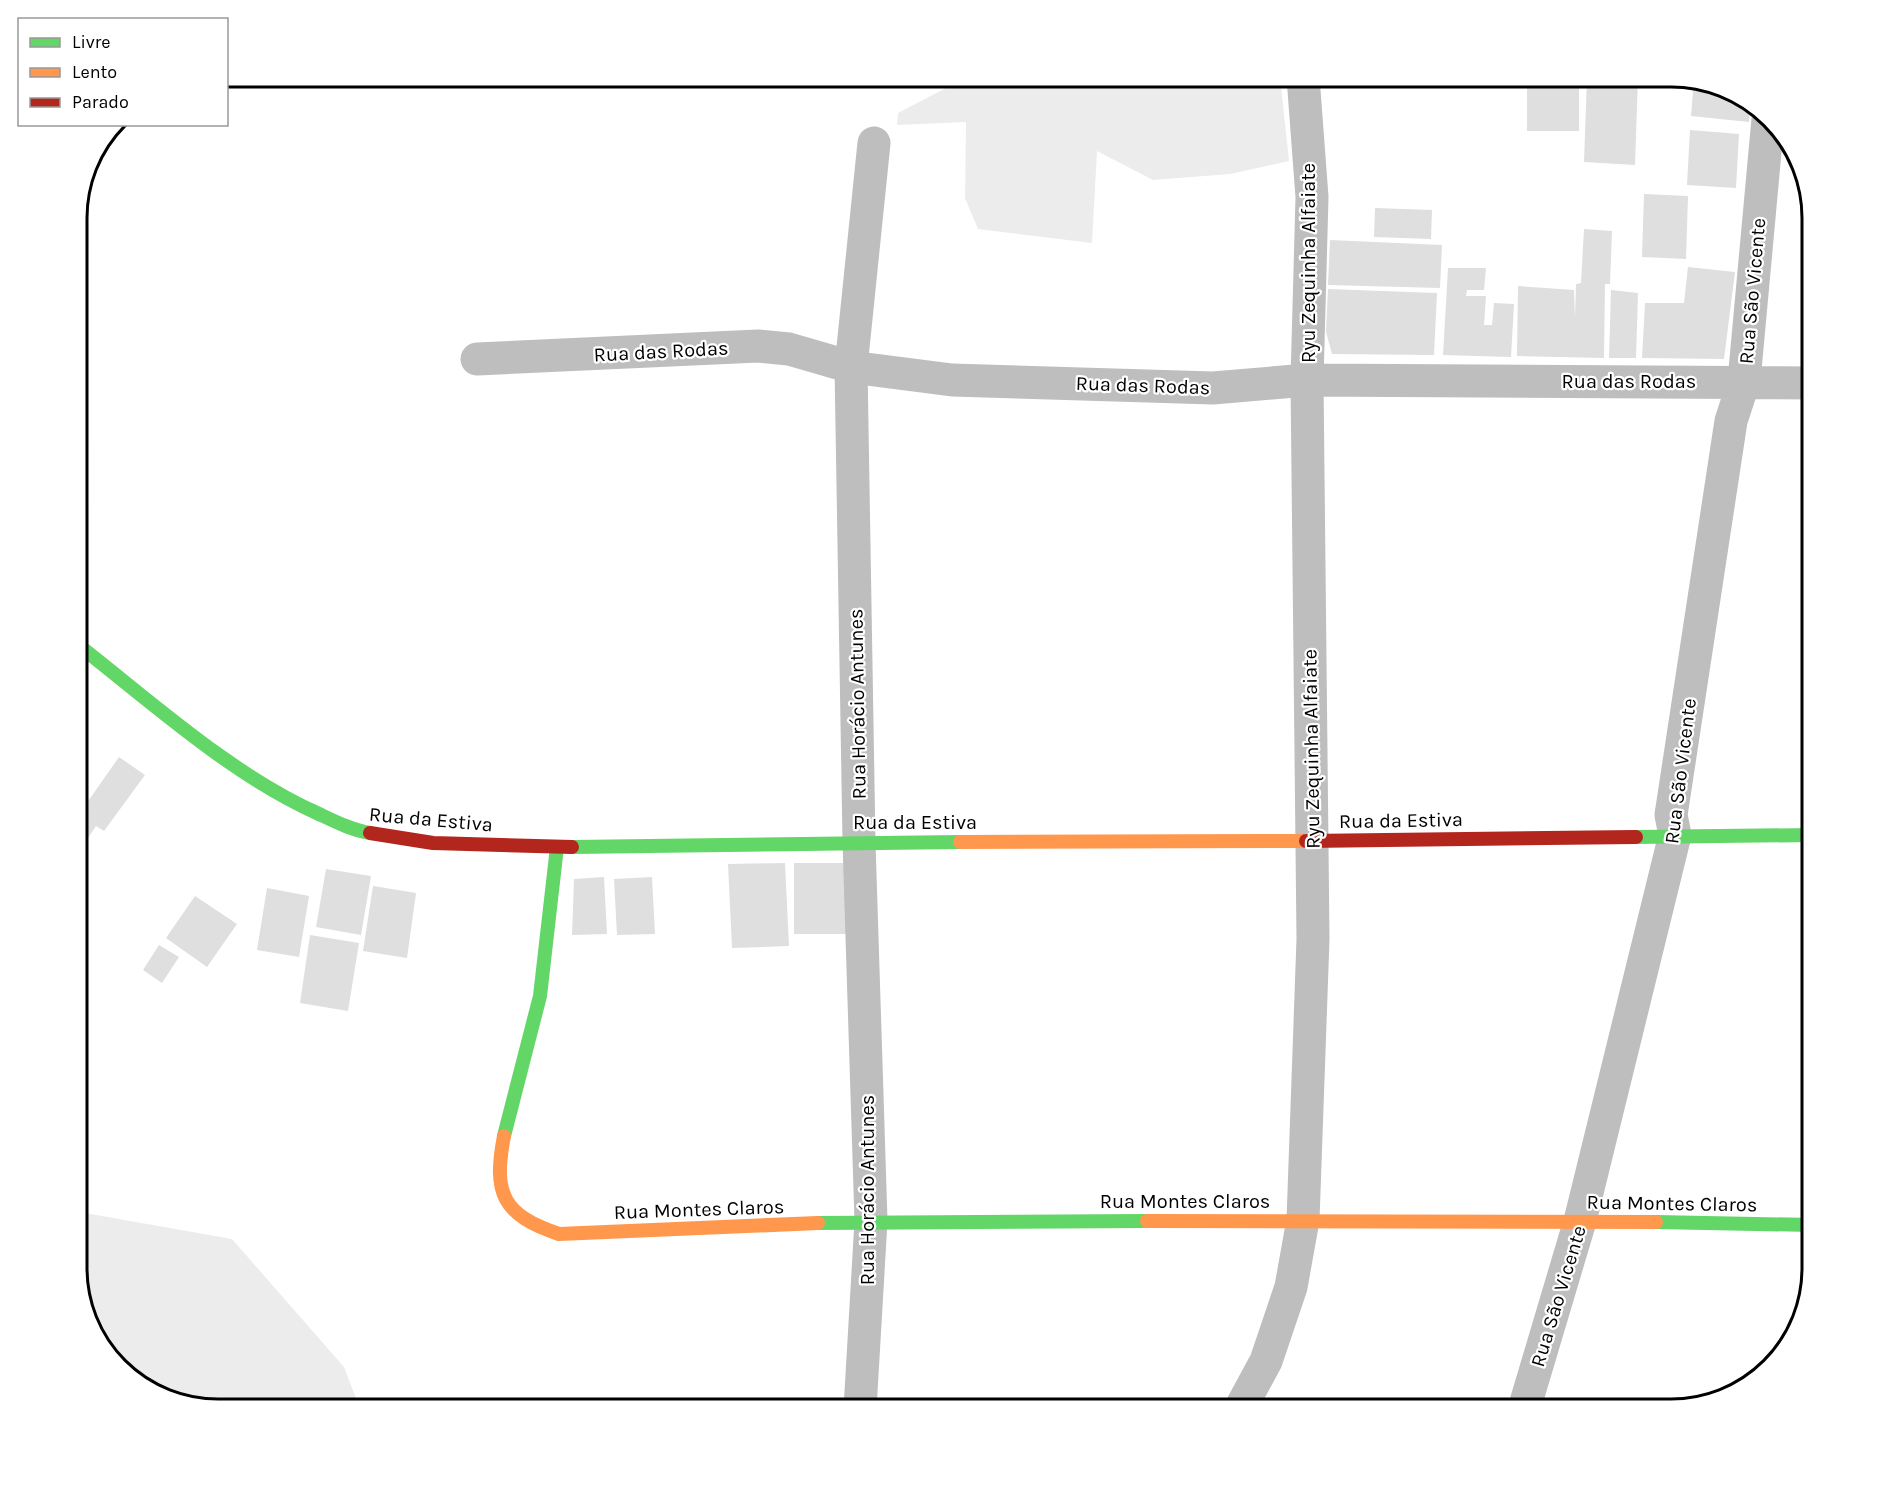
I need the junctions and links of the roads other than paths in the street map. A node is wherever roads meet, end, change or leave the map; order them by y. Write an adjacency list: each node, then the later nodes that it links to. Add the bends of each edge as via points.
1 (1304, 87): 6 (street, Ryu Zequinha Alfaiate, via 1312,197)
2 (1767, 129): 7 (street, Rua São Vicente)
3 (874, 143): 5 (street, Rua Horácio Antunes)
4 (477, 359): 5 (street, Rua das Rodas, via 758,346 789,349)
5 (851, 367): 6 (street, Rua das Rodas, via 952,380 1213,388); 13 (street, Rua Horácio Antunes)
6 (1307, 380): 7 (street, Rua das Rodas); 12 (street, Ryu Zequinha Alfaiate)
7 (1744, 381): 8 (street, Rua das Rodas); 10 (street, Rua São Vicente, via 1731,421 1671,814)
8 (1802, 382)
9 (87, 652): 14 (street, Rua da Estiva, via 212,750 292,802 356,831 433,843)
10 (1675, 835): 11 (street, Rua da Estiva); 12 (street, Rua da Estiva); 17 (street, Rua São Vicente)
11 (1802, 835)
12 (1312, 841): 13 (street, Rua da Estiva); 15 (street, Ryu Zequinha Alfaiate, via 1313,939)
13 (859, 842): 14 (street, Rua da Estiva); 16 (street, Rua Horácio Antunes)
14 (556, 847): 16 (street, Rua Montes Claros, via 540,996 500,1159 500,1188 513,1209 537,1227 559,1234)
15 (1303, 1220): 16 (street, Rua Montes Claros); 17 (street, Rua Montes Claros); 20 (street, Ryu Zequinha Alfaiate, via 1287,1298 1266,1362)
16 (871, 1221): 19 (street, Rua Horácio Antunes)
17 (1580, 1221): 18 (street, Rua Montes Claros); 21 (street, Rua São Vicente)
18 (1802, 1225)
19 (861, 1399)
20 (1246, 1399)
21 (1527, 1399)

